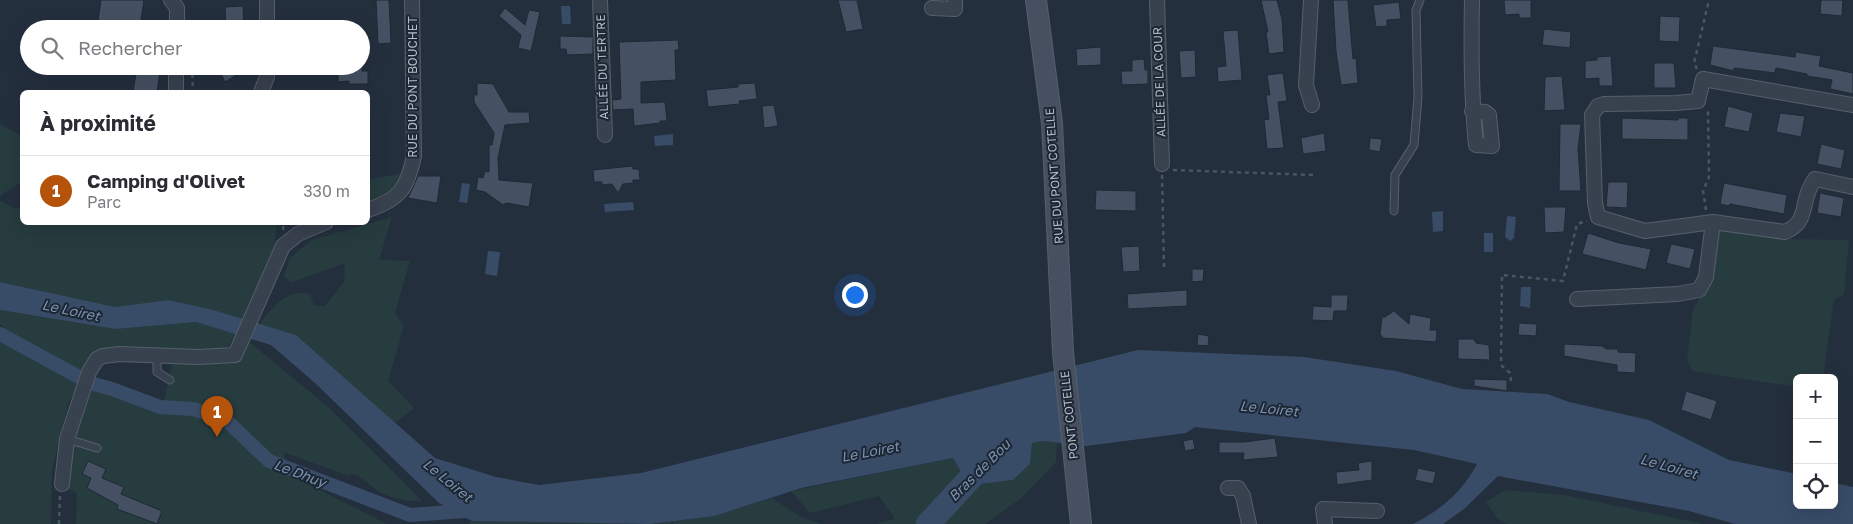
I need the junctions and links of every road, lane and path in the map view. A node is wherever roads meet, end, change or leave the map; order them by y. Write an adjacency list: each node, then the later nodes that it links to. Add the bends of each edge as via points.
1 (171, 0): 13 (street, via 177,8)
2 (266, 0): 14 (street)
3 (412, 0): 30 (street, RUE DU PONT BOUCHET, via 414,156 409,179 400,194)
4 (600, 0): 26 (street, ALLÉE DU TERTRE)
5 (955, 0): 12 (street, via 955,9)
6 (1036, 0): 37 (street, RUE DU PONT COTELLE, via 1052,123)
7 (1157, 0): 27 (street, ALLÉE DE LA COUR)
8 (1311, 0): 23 (street, via 1306,85)
9 (1420, 0): 31 (lane, via 1416,10 1418,97 1414,145 1395,175)
10 (1472, 0): 25 (street)
11 (1709, 0): 18 (path, via 1694,63)
12 (932, 8)
13 (177, 20)
14 (267, 20)
15 (176, 75): 19 (street)
16 (192, 75): 20 (path)
17 (267, 75): 21 (street)
18 (1703, 79): 22 (street); 24 (street)
19 (176, 90)
20 (193, 90)
21 (262, 90)
22 (1698, 101): 32 (street, via 1598,106 1592,115); 33 (path, via 1708,110 1709,177 1703,191)
23 (1312, 105)
24 (1853, 105)
25 (1472, 110)
26 (605, 135)
27 (1162, 164): 28 (path, via 1170,170); 35 (path)
28 (1314, 176)
29 (1853, 187): 33 (street, via 1815,180 1806,190 1802,220 1785,232)
30 (370, 209)
31 (1394, 211)
32 (1598, 217): 33 (street, via 1645,231); 40 (path, via 1577,224 1564,281 1502,275 1501,365 1510,373)
33 (1710, 222): 36 (street, via 1706,277 1699,290)
34 (319, 225): 38 (street, via 298,234 283,246 238,351 230,356)
35 (1164, 267)
36 (1578, 299)
37 (1063, 352): 47 (street, PONT COTELLE)
38 (157, 355): 39 (lane, via 157,372); 41 (street, via 104,356 92,363)
39 (170, 380)
40 (1511, 382)
41 (67, 439): 42 (lane); 43 (street)
42 (97, 448)
43 (62, 484): 46 (path)
44 (1228, 488): 48 (street, via 1238,488 1243,496)
45 (1377, 511): 49 (street, via 1323,509)
46 (59, 524)
47 (1081, 524)
48 (1249, 524)
49 (1325, 524)

